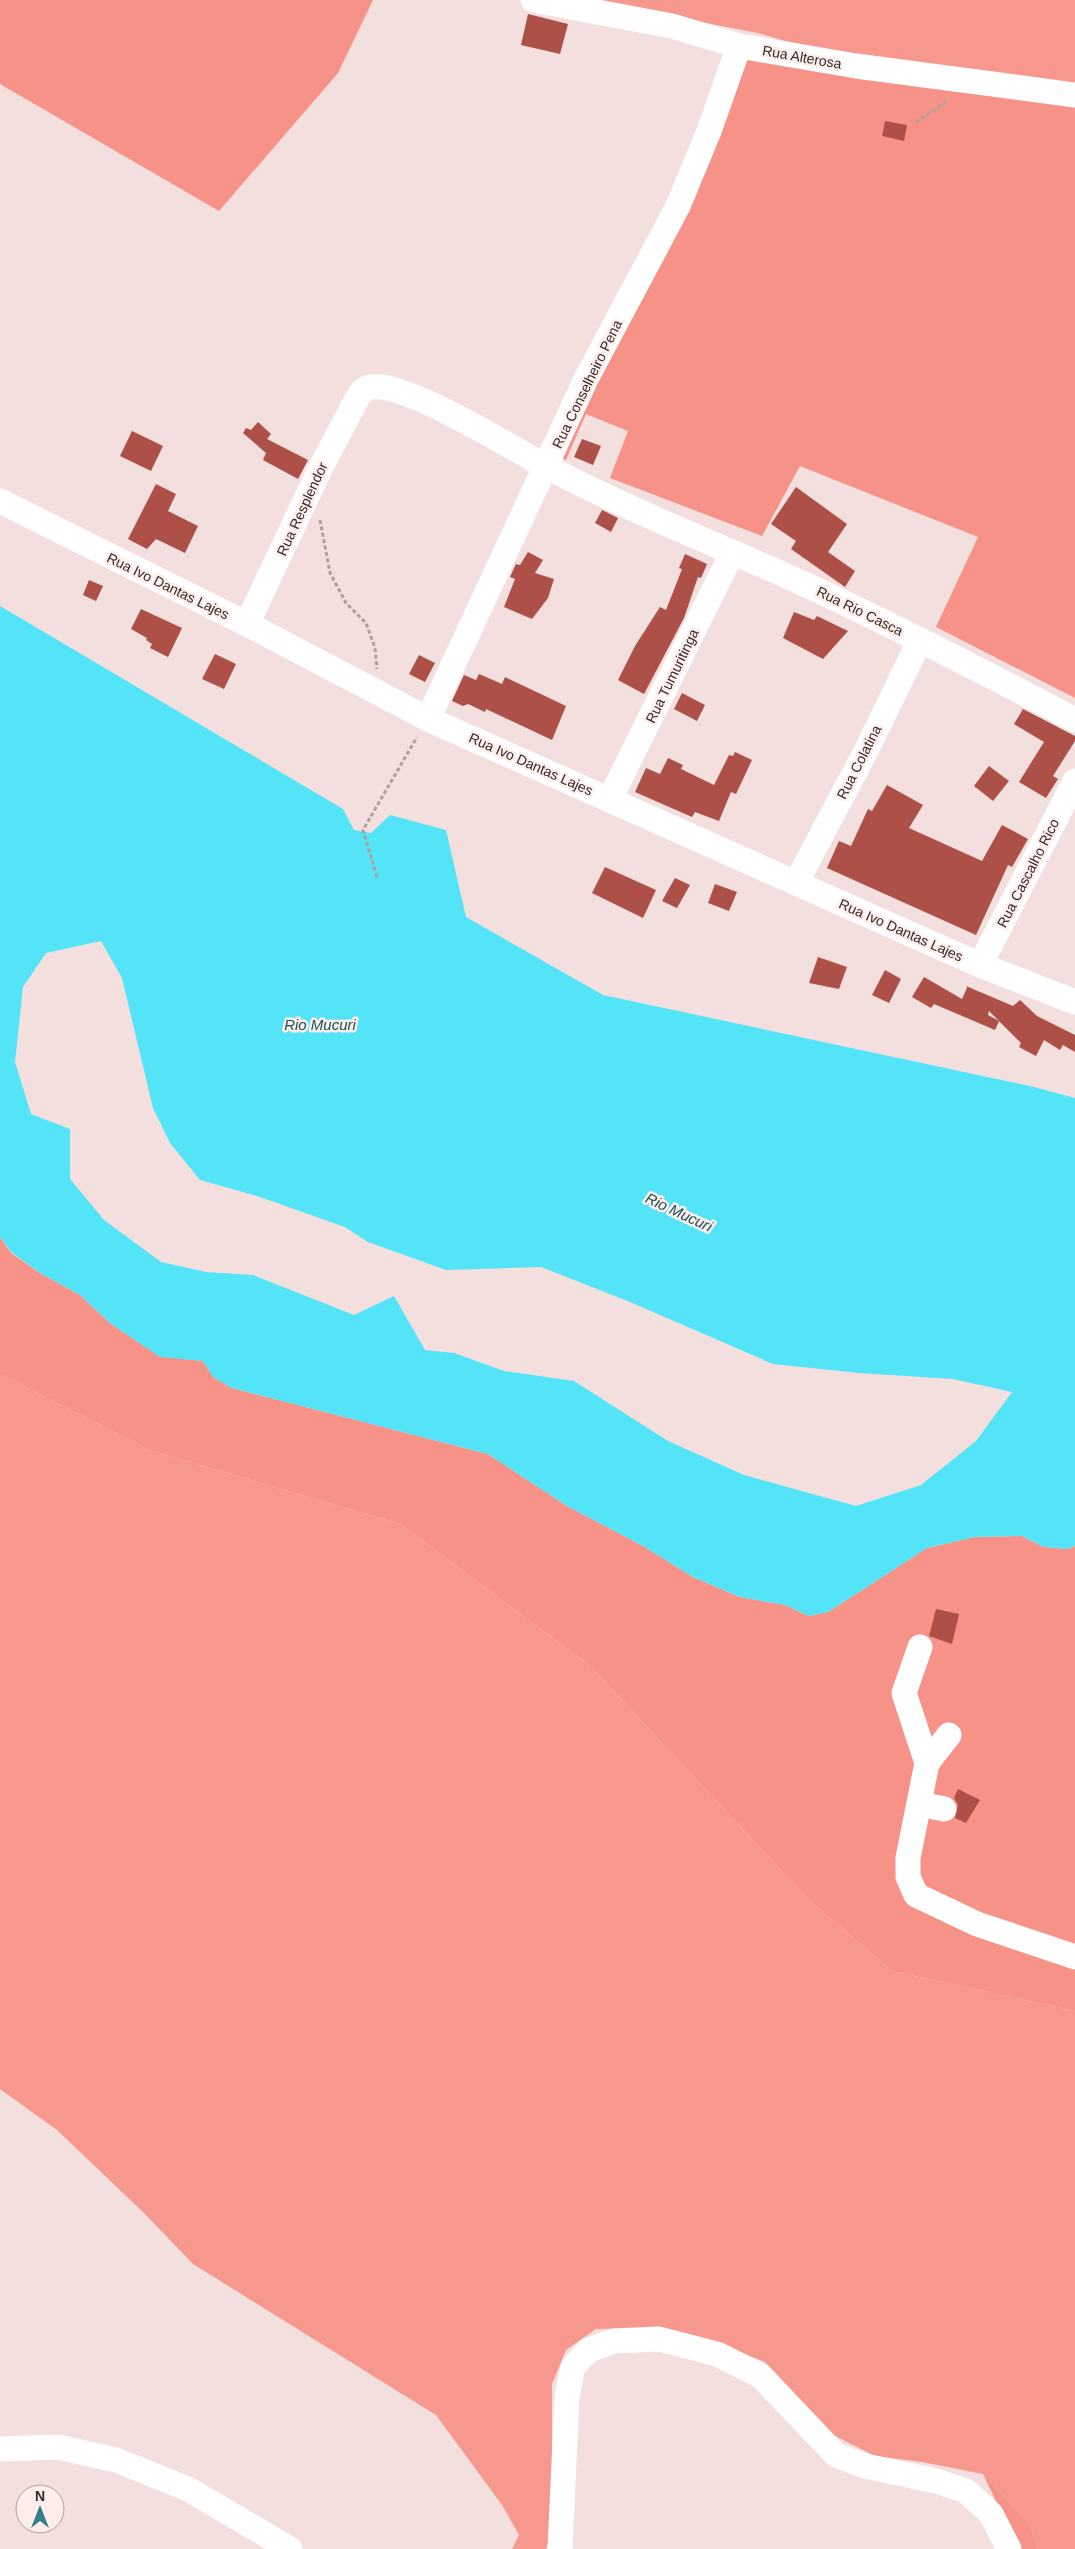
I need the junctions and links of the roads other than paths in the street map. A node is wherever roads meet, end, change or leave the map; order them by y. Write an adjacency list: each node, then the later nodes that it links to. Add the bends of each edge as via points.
1 (533, 0): 2 (street, Rua Alterosa, via 672,26)
2 (739, 46): 3 (street, Rua Alterosa, via 974,83); 5 (street, Rua Conselheiro Pena, via 709,132 678,206 586,379)
3 (1075, 95)
4 (359, 394): 5 (street, Rua Rio Casca, via 374,386 396,390 429,403); 8 (street, Rua Resplendor)
5 (547, 467): 7 (street, Rua Rio Casca); 10 (street, Rua Conselheiro Pena)
6 (0, 501): 8 (street, Rua Ivo Dantas Lajes)
7 (732, 553): 9 (street, Rua Rio Casca); 13 (street, Rua Tumuritinga)
8 (247, 624): 10 (street, Rua Ivo Dantas Lajes)
9 (920, 640): 11 (street, Rua Rio Casca); 14 (street, Rua Colatina)
10 (428, 718): 13 (street, Rua Ivo Dantas Lajes)
11 (1075, 720)
12 (1075, 781): 15 (street, Rua Cascalho Rico)
13 (610, 799): 14 (street, Rua Ivo Dantas Lajes)
14 (796, 883): 15 (street, Rua Ivo Dantas Lajes)
15 (980, 965): 16 (street, Rua Ivo Dantas Lajes)
16 (1075, 1002)
17 (920, 1647): 19 (street, via 904,1693)
18 (949, 1734): 19 (street)
19 (927, 1763): 20 (street)
20 (920, 1804): 21 (street); 22 (street, via 908,1858 908,1877 916,1895 977,1924)
21 (944, 1809)
22 (1075, 1957)
23 (0, 2449): 24 (street, via 58,2447 116,2460 188,2489)
24 (290, 2549)
25 (560, 2549): 26 (street, via 567,2397 573,2367 589,2350 614,2341 658,2339 717,2354 761,2376 836,2455 865,2466 966,2491 991,2514)
26 (1009, 2549)

